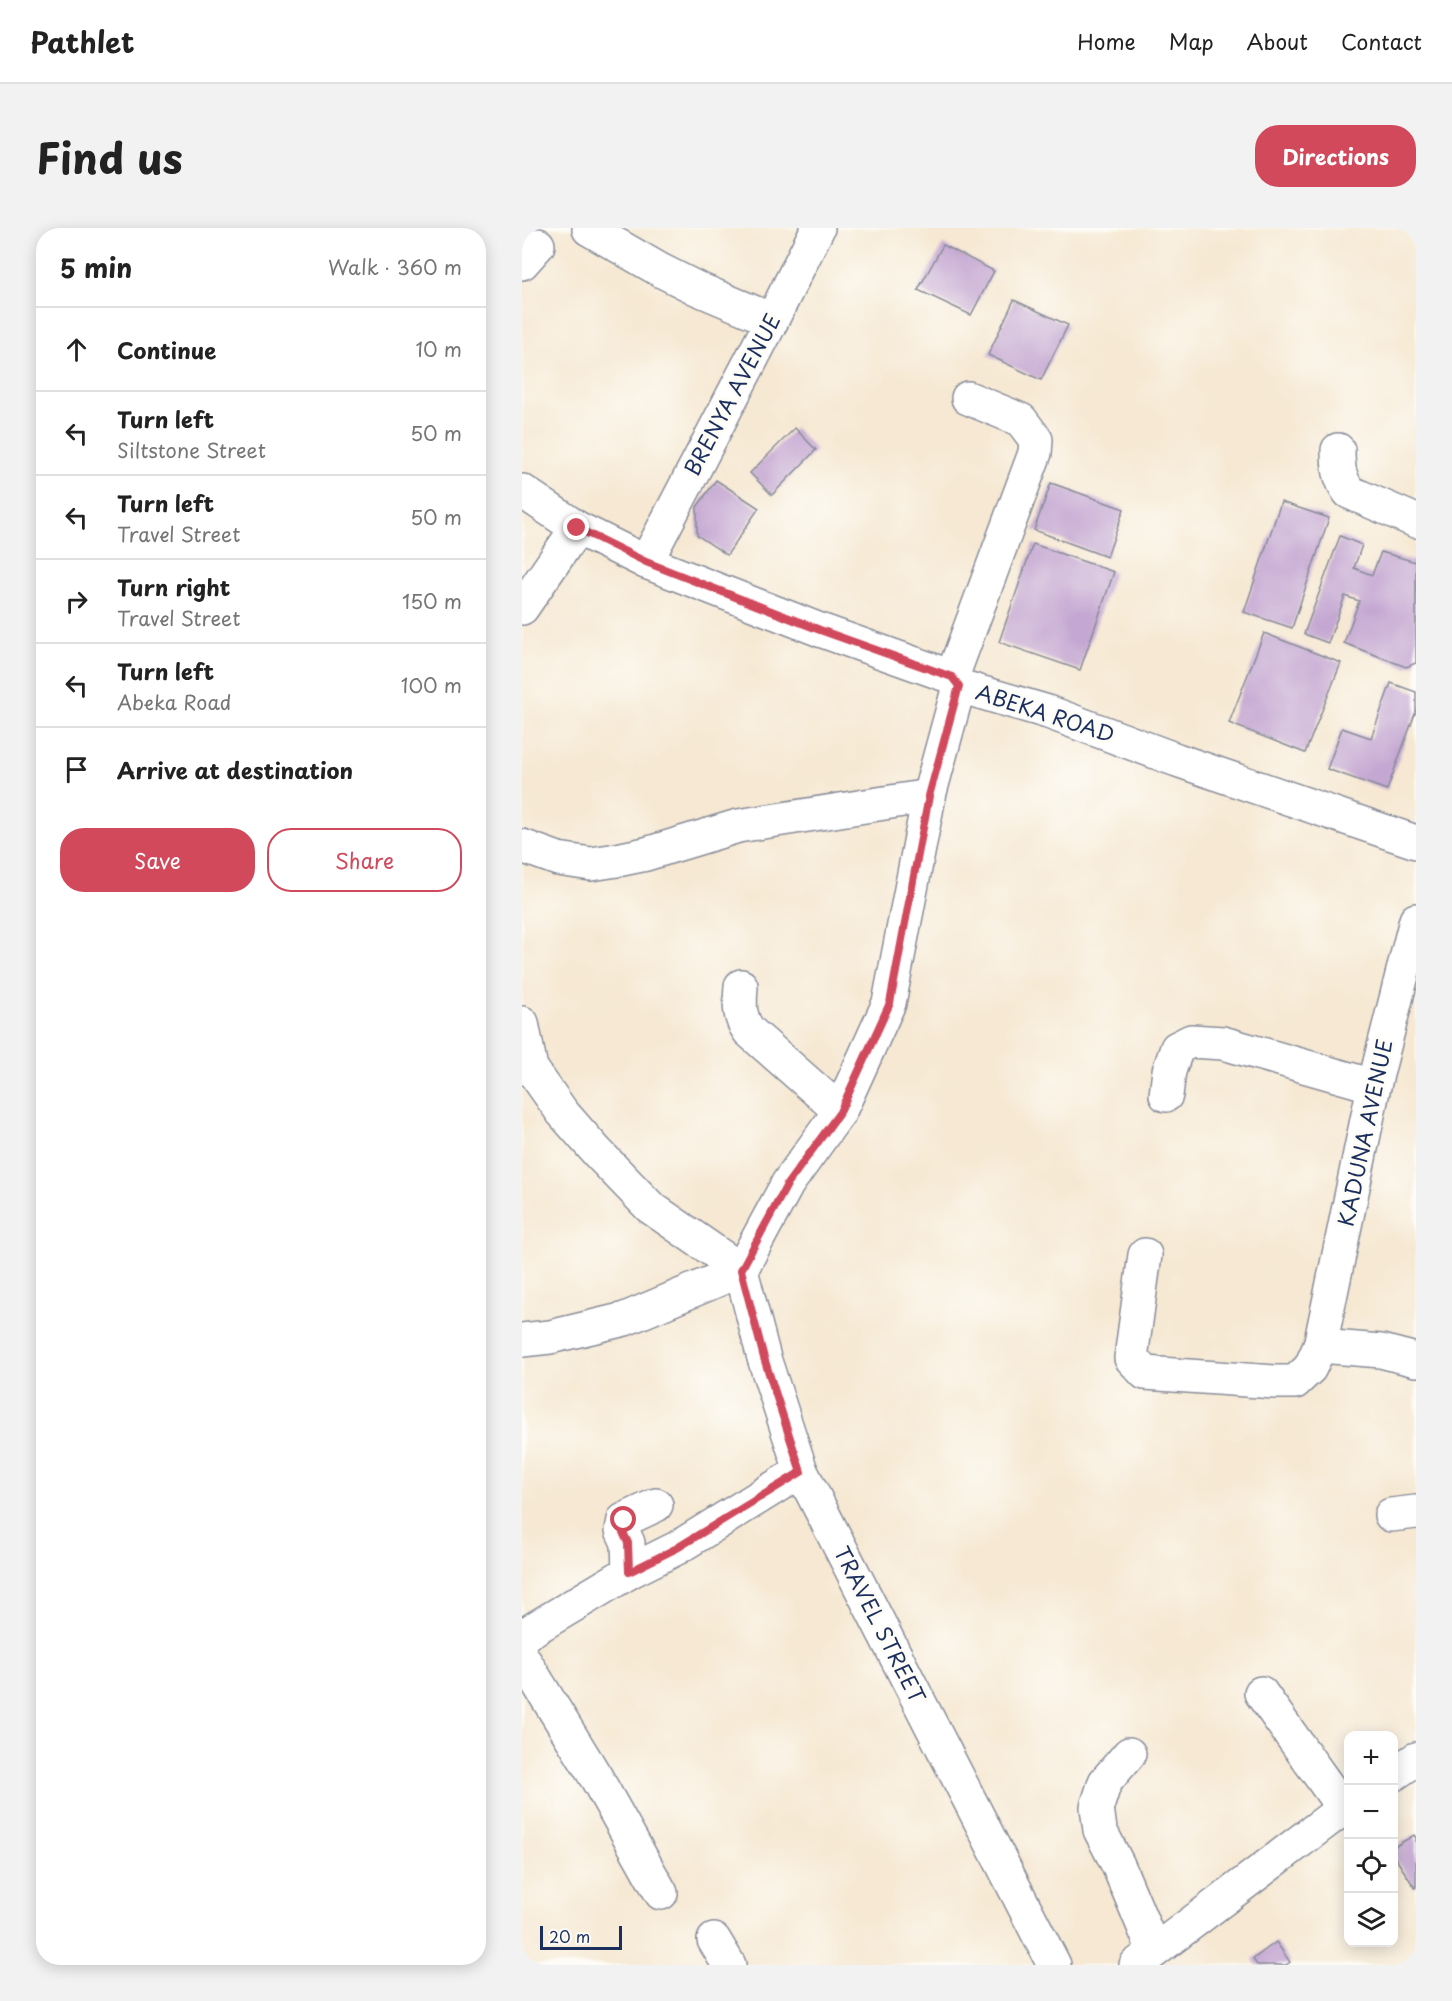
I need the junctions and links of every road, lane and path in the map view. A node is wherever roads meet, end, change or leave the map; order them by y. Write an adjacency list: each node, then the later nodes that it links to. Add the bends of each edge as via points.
1 (818, 228): 3 (street, BRENYA AVENUE)
2 (589, 229): 3 (street, via 669,274)
3 (772, 320): 9 (street, BRENYA AVENUE)
4 (968, 398): 11 (street, via 1021,420 1036,440 1035,453)
5 (1338, 450): 7 (street, via 1338,472 1349,492)
6 (522, 491): 8 (street, ABEKA ROAD)
7 (1416, 521)
8 (577, 528): 9 (street, ABEKA ROAD); 10 (street)
9 (646, 562): 11 (street, ABEKA ROAD)
10 (522, 608)
11 (955, 681): 12 (street); 13 (street, ABEKA ROAD)
12 (929, 796): 14 (street, via 738,825 608,862 591,864 558,859); 20 (street, via 890,1003)
13 (1416, 842)
14 (522, 846)
15 (1416, 920): 18 (street, KADUNA AVENUE)
16 (741, 986): 20 (street, via 739,1012 748,1032)
17 (522, 1023): 22 (street, via 531,1068 597,1152 650,1207)
18 (1374, 1086): 19 (street, via 1223,1043 1191,1041 1177,1048); 24 (street, KADUNA AVENUE)
19 (1166, 1095)
20 (840, 1112): 22 (street, via 788,1183)
21 (1145, 1255): 24 (street, KADUNA AVENUE, via 1131,1358 1145,1373 1295,1382 1310,1368)
22 (741, 1270): 23 (street, via 625,1319); 26 (street, TRAVEL STREET, via 764,1358)
23 (522, 1340)
24 (1320, 1346): 25 (street)
25 (1416, 1360)
26 (801, 1472): 28 (street, via 677,1548); 39 (street, TRAVEL STREET)
27 (656, 1505): 28 (street, via 624,1520)
28 (629, 1572): 29 (street)
29 (522, 1636)
30 (522, 1657): 37 (street)
31 (1261, 1694): 35 (street)
32 (1129, 1754): 38 (street, via 1105,1782 1097,1807 1100,1830 1118,1864)
33 (1416, 1759): 34 (street)
34 (1398, 1771)
35 (1344, 1804)
36 (1344, 1809): 38 (street)
37 (661, 1893)
38 (1145, 1958)
39 (1054, 1965)

